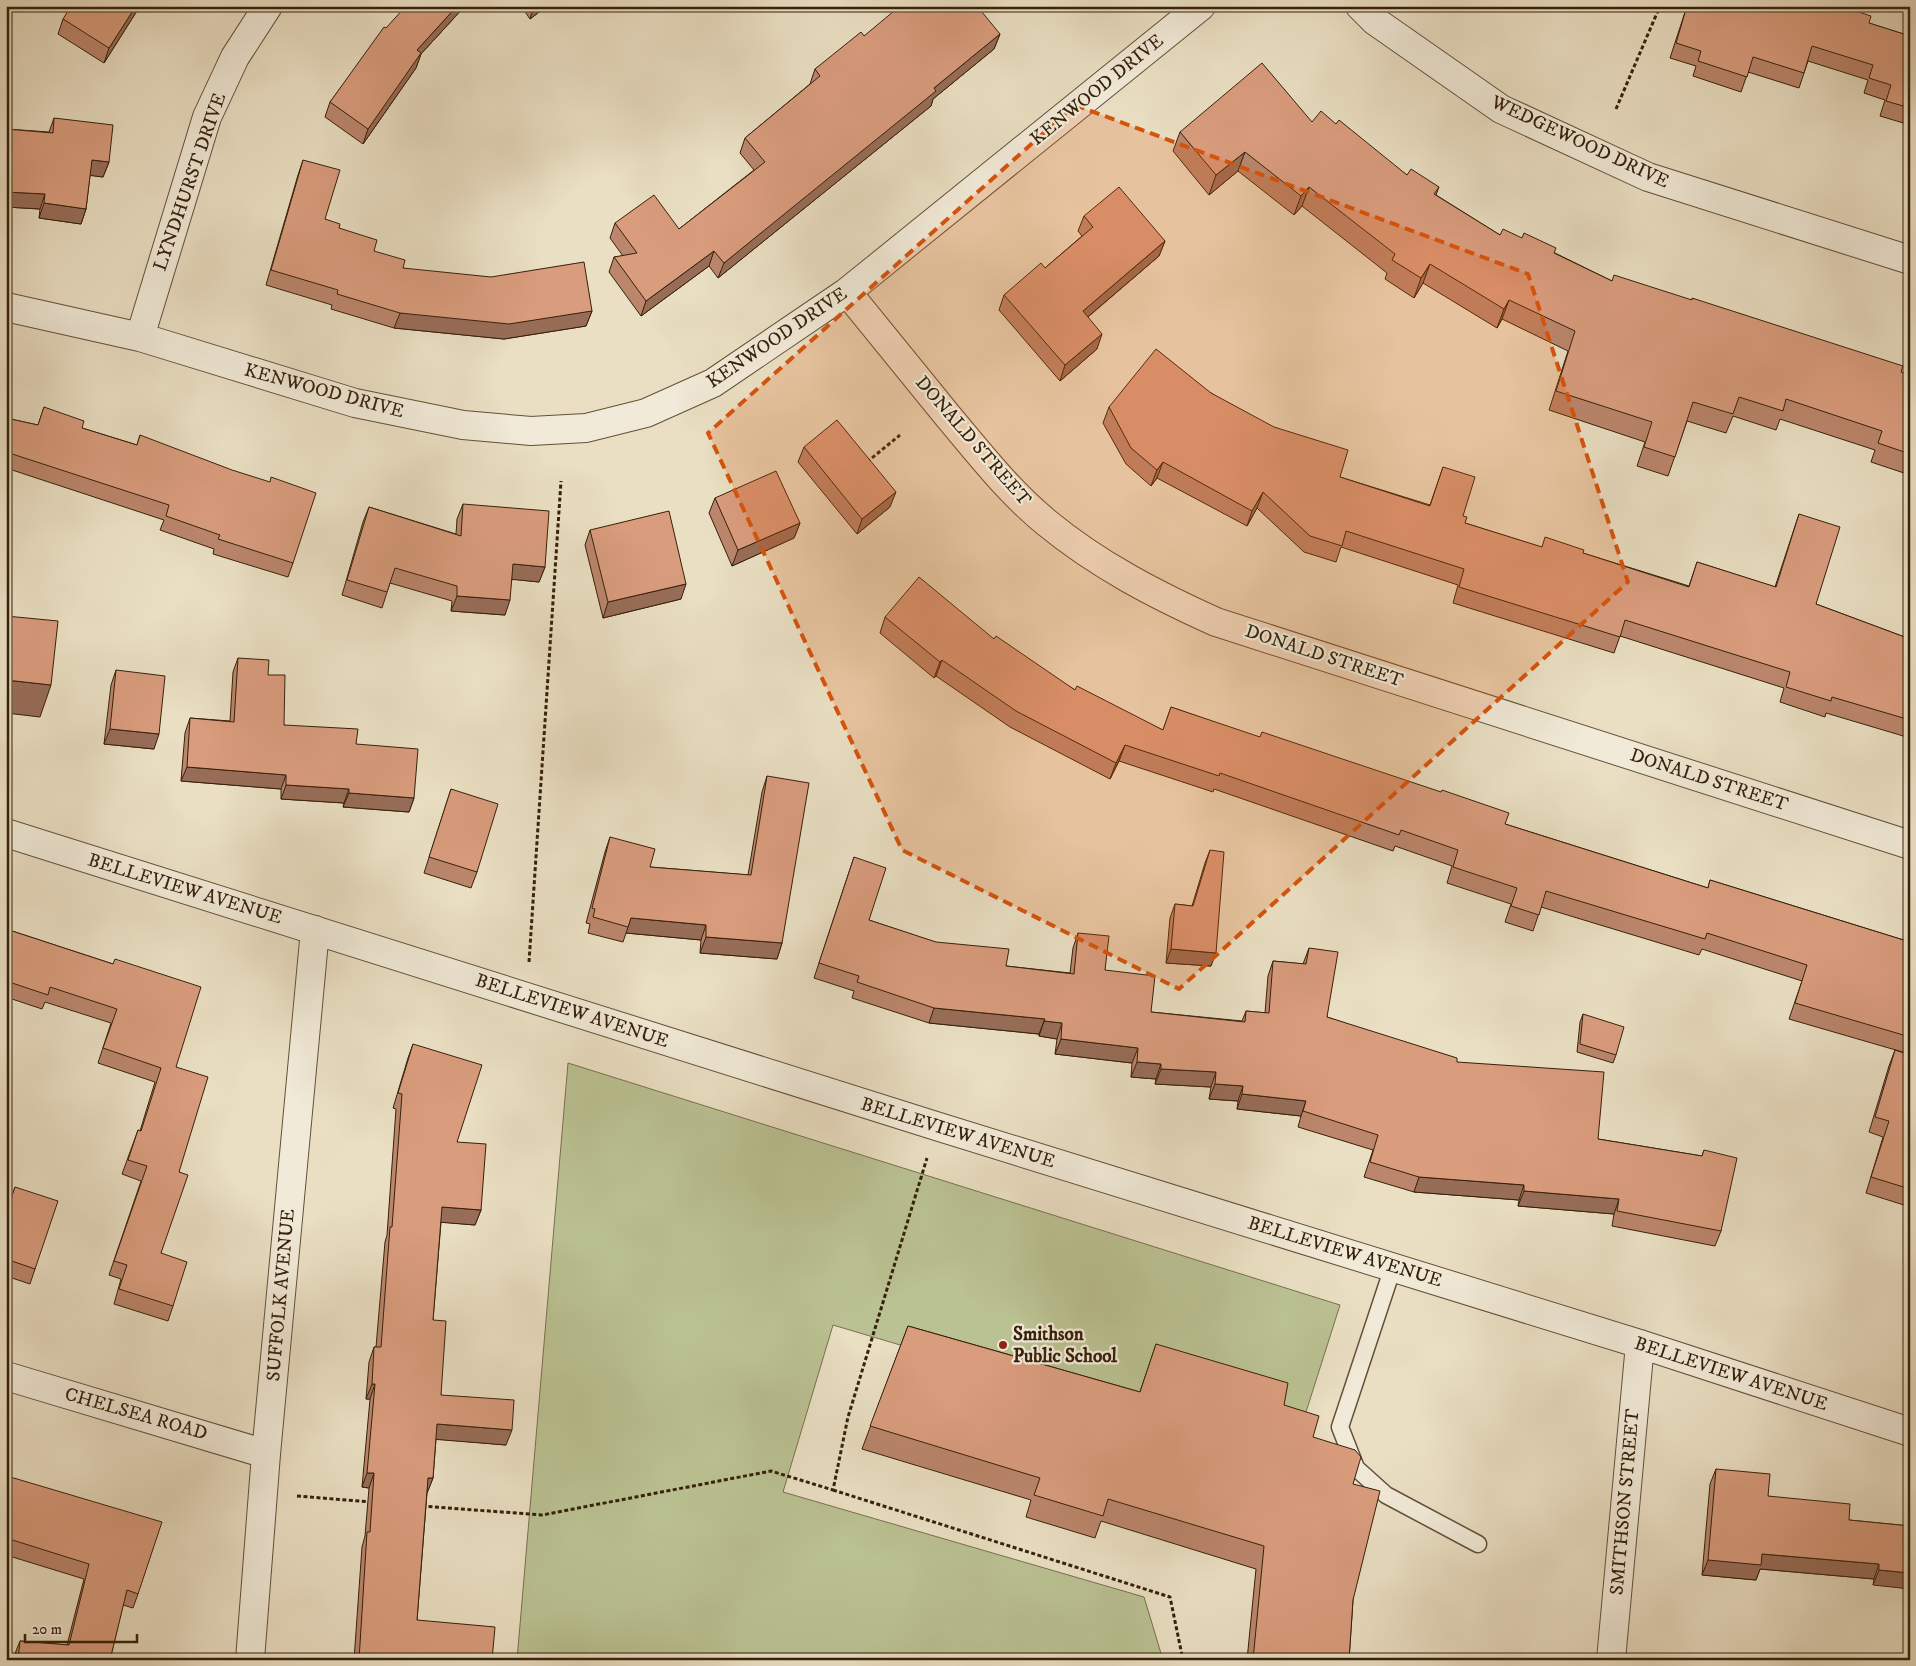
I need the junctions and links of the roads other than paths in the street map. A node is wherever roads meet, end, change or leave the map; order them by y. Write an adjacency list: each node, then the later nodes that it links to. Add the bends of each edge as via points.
1 (268, 6): 7 (street, LYNDHURST DRIVE, via 236,57 207,117)
2 (1201, 6): 5 (street, KENWOOD DRIVE)
3 (1360, 6): 4 (street, WEDGEWOOD DRIVE, via 1501,109 1596,153 1648,177)
4 (1910, 260)
5 (846, 292): 7 (street, KENWOOD DRIVE, via 713,384 646,412 586,428 531,431 463,425 364,405); 9 (street, DONALD STREET, via 1017,495 1046,523 1078,546 1160,597 1216,622)
6 (6, 307): 7 (street, KENWOOD DRIVE)
7 (140, 337)
8 (6, 833): 10 (street, BELLEVIEW AVENUE)
9 (1910, 845)
10 (315, 930): 11 (street, BELLEVIEW AVENUE); 15 (street, SUFFOLK AVENUE)
11 (1393, 1267): 12 (street, BELLEVIEW AVENUE); 16 (lane, via 1340,1427 1356,1468 1386,1495)
12 (1640, 1344): 14 (street, BELLEVIEW AVENUE); 18 (street, SMITHSON STREET)
13 (6, 1376): 15 (street, CHELSEA ROAD)
14 (1910, 1432)
15 (266, 1454): 17 (street, SUFFOLK AVENUE)
16 (1478, 1544)
17 (250, 1660)
18 (1611, 1660)

